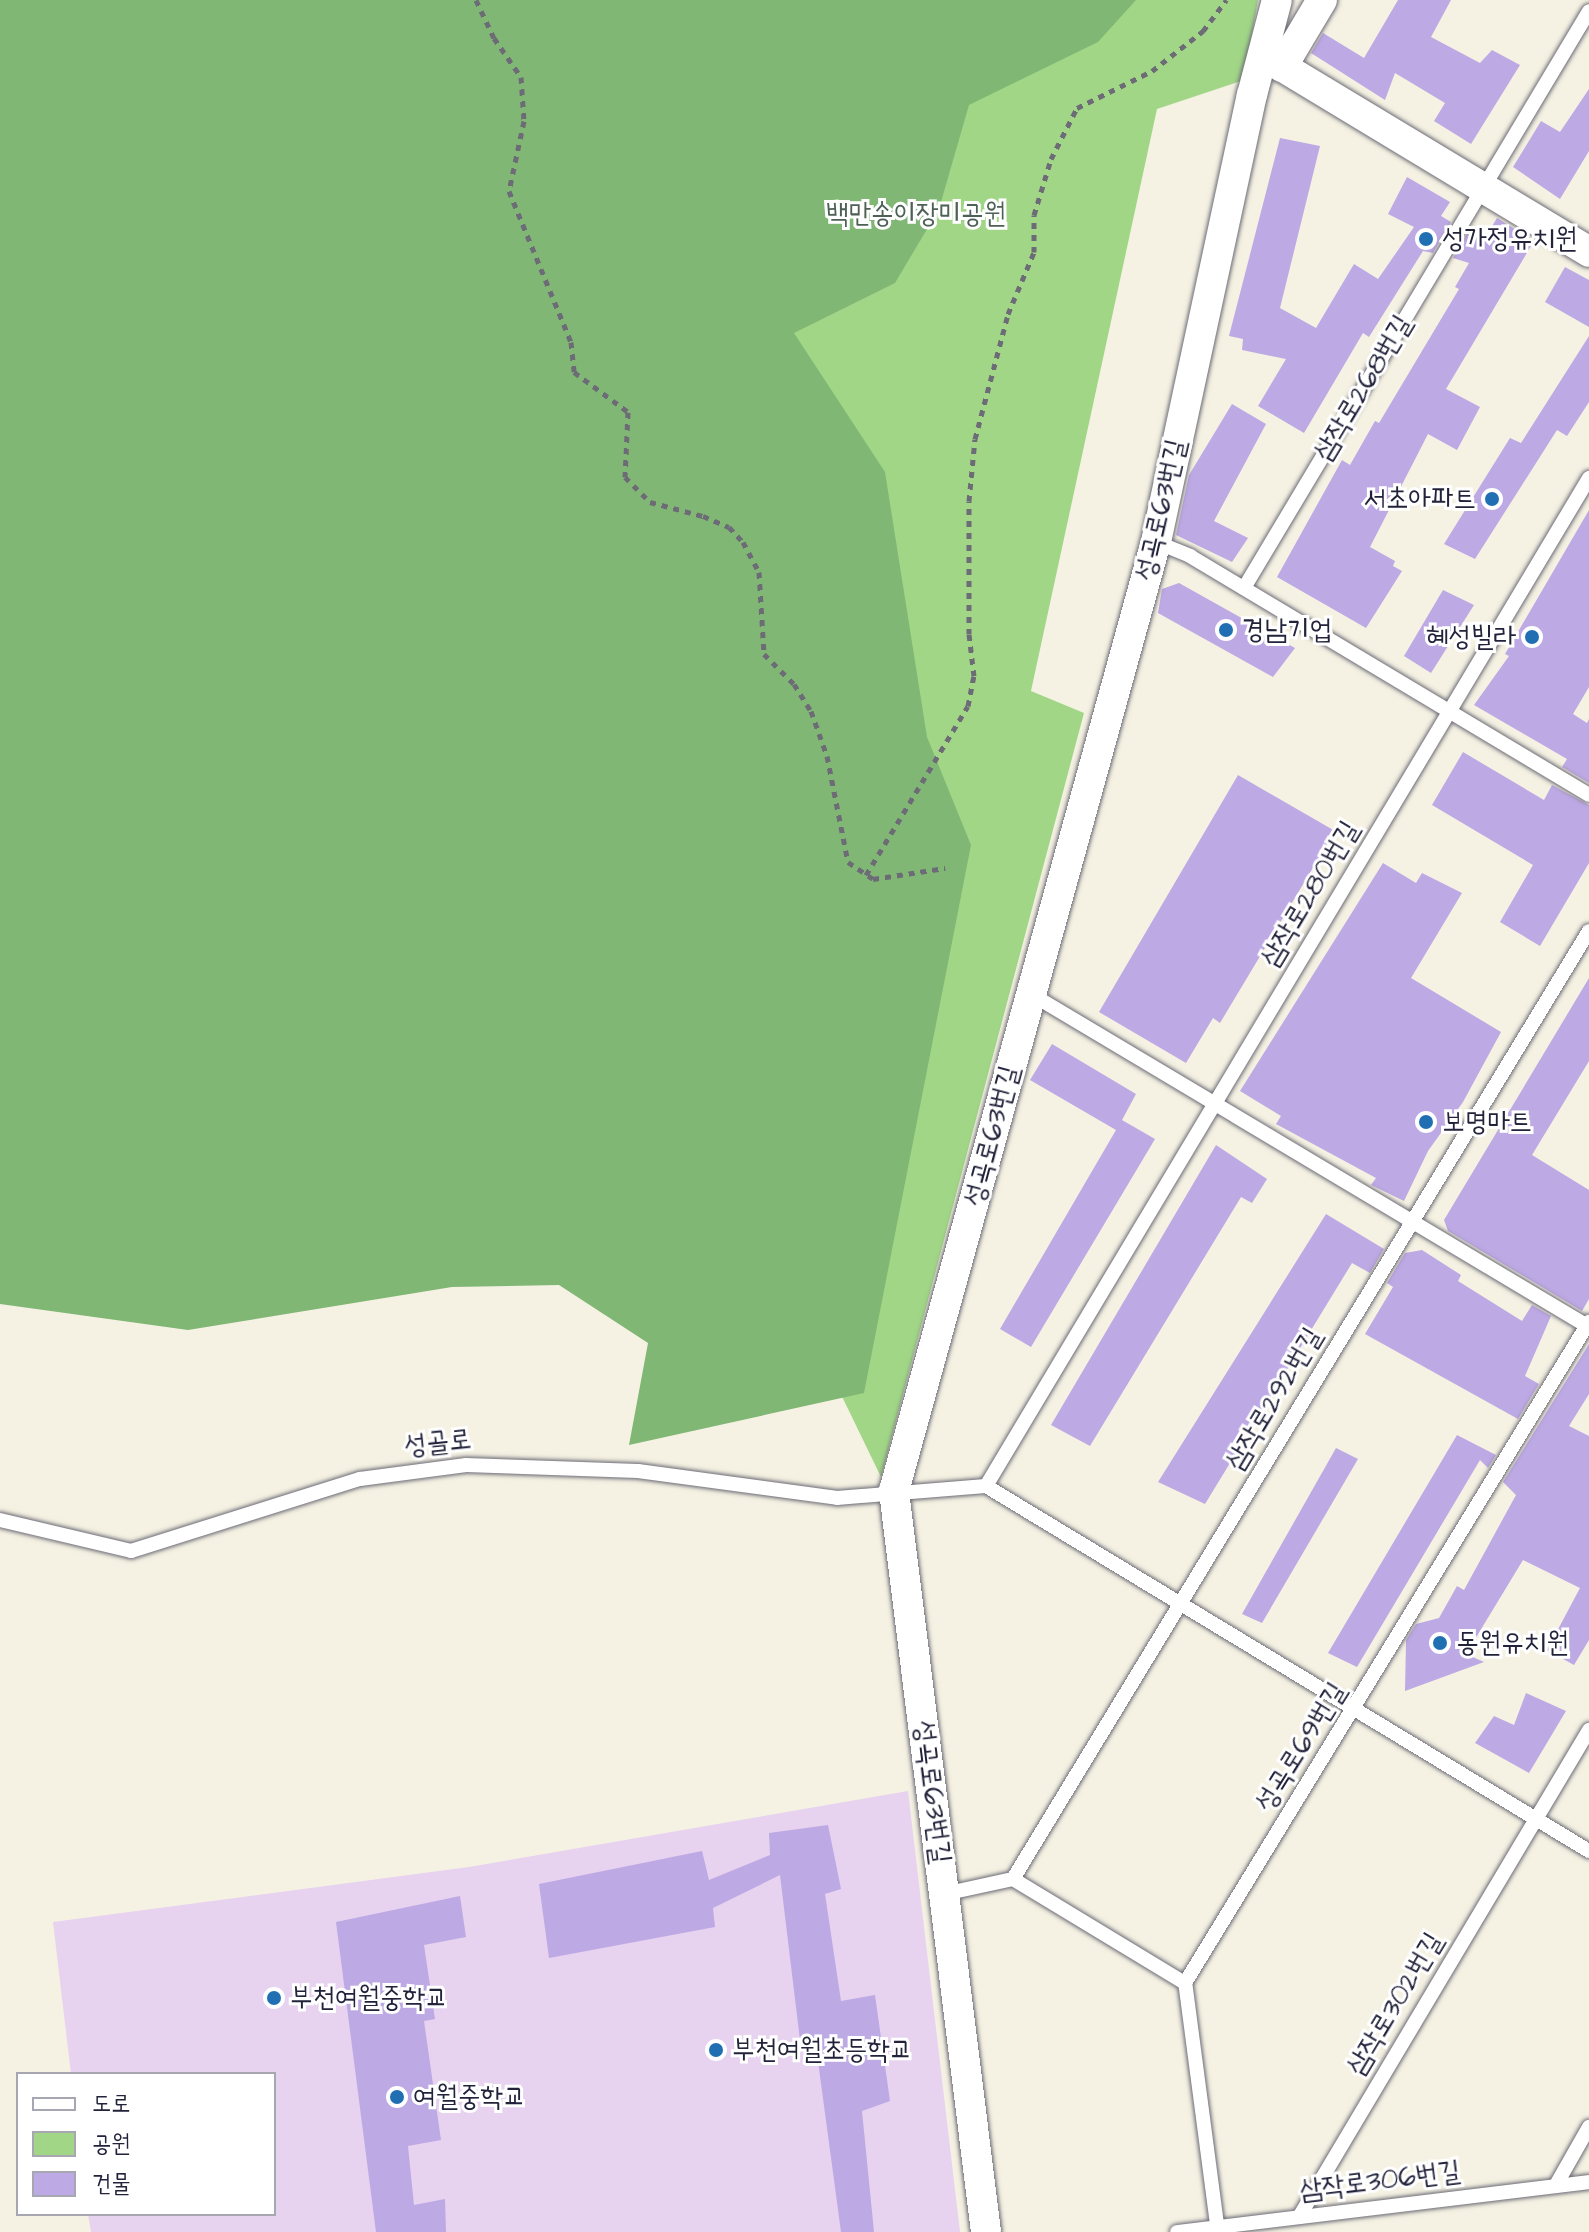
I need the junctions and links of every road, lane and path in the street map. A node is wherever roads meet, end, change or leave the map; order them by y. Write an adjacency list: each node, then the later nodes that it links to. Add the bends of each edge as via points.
1 (476, 0): 15 (path, via 521,77 524,121 509,191 571,342 574,372 628,412 625,477 650,502 716,522 743,542 759,572 764,654 794,684 811,711 827,756 848,862)
2 (1226, 0): 15 (path, via 1203,31 1152,71 1077,108 1051,159 1034,215 1034,252 1008,314 975,439 969,501 974,676 968,706)
3 (1277, 0): 6 (street, 성곡로63번길)
4 (1322, 0): 6 (street)
5 (1589, 11): 7 (lane, 삼작로268번길)
6 (1273, 61): 7 (street); 10 (street, 성곡로63번길)
7 (1483, 189): 8 (street); 11 (lane, 삼작로268번길)
8 (1589, 252)
9 (1589, 478): 12 (lane)
10 (1156, 542): 11 (lane); 17 (street, 성곡로63번길)
11 (1244, 588): 12 (lane)
12 (1451, 712): 13 (lane); 18 (lane, 삼작로280번길)
13 (1589, 795)
14 (945, 868): 15 (path, via 873,879)
15 (866, 875)
16 (1589, 931): 19 (lane)
17 (1031, 994): 18 (lane); 22 (street, 성곡로63번길)
18 (1215, 1104): 19 (lane); 21 (lane)
19 (1412, 1222): 20 (lane); 24 (lane, 삼작로292번길)
20 (1588, 1325): 25 (lane, 성곡로69번길)
21 (986, 1486): 22 (lane); 24 (lane)
22 (894, 1491): 23 (lane, 성골로, via 837,1498 638,1471 466,1465 360,1479 131,1551); 30 (street, 성곡로63번길)
23 (0, 1520)
24 (1181, 1603): 25 (lane); 29 (lane)
25 (1356, 1710): 27 (lane); 31 (lane, 성곡로69번길)
26 (1589, 1730): 27 (lane)
27 (1536, 1819): 28 (lane); 35 (lane, 삼작로302번길)
28 (1589, 1851)
29 (1013, 1879): 30 (lane); 31 (lane)
30 (944, 1894): 37 (street, 성곡로63번길)
31 (1185, 1983): 36 (lane)
32 (1589, 2127): 34 (lane)
33 (1589, 2182): 34 (lane, 삼작로306번길)
34 (1556, 2185): 35 (lane, 삼작로306번길)
35 (1299, 2217): 36 (lane, 삼작로306번길)
36 (1218, 2230): 38 (lane, 삼작로306번길)
37 (986, 2232)
38 (1177, 2232)

